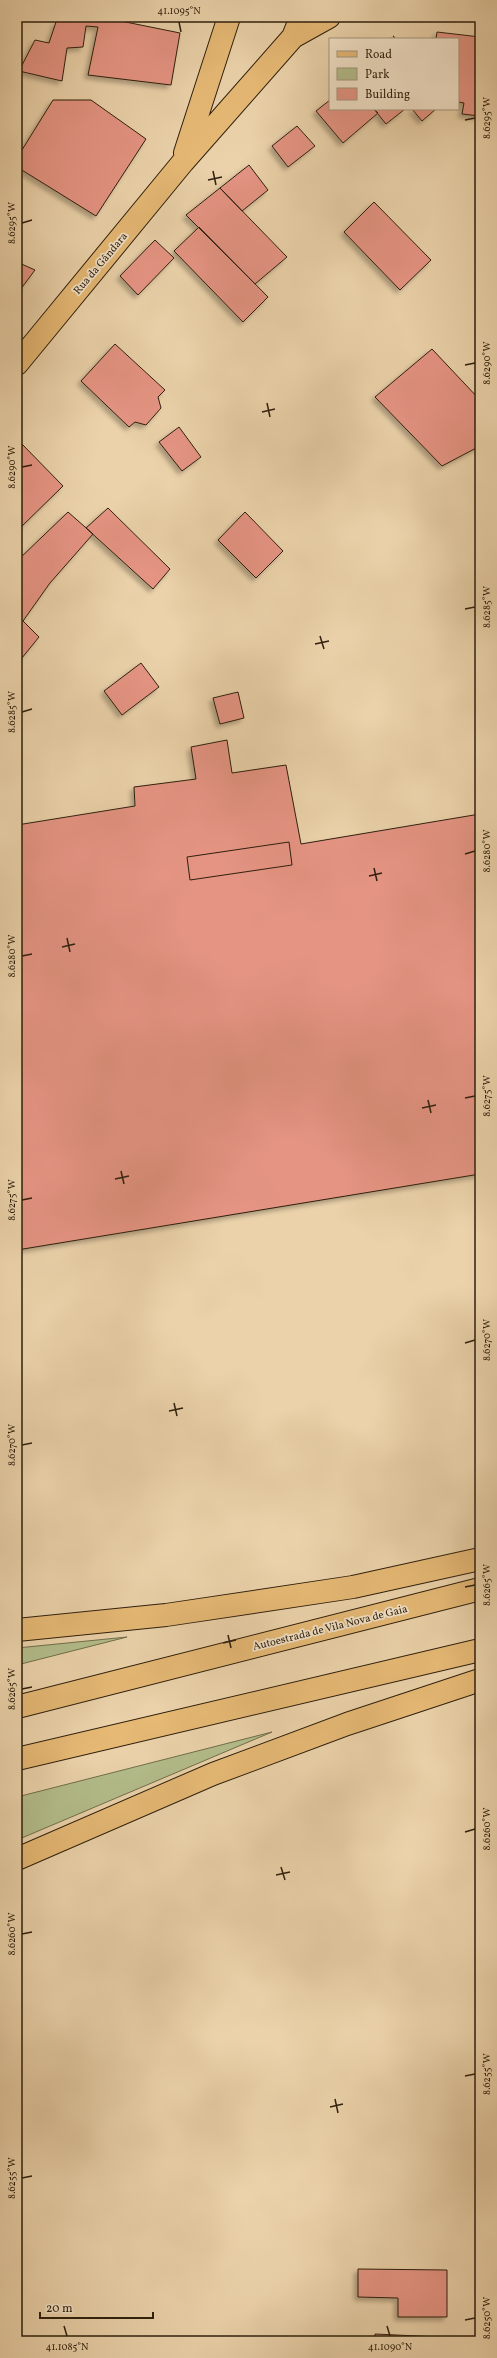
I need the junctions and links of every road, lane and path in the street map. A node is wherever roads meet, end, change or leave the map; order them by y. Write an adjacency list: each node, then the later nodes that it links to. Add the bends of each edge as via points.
1 (229, 17): 7 (main road, Rua da Gândara)
2 (301, 17): 5 (main road, Rua da Gândara)
3 (329, 17): 5 (main road, Rua da Gândara)
4 (395, 36): 6 (path)
5 (293, 37): 7 (main road, Rua da Gândara)
6 (392, 38)
7 (183, 162): 8 (main road, Rua da Gândara)
8 (17, 364)
9 (480, 1559): 11 (main road, via 345,1588 166,1614)
10 (480, 1589): 14 (main road, Autoestrada de Vila Nova de Gaia)
11 (17, 1630)
12 (480, 1650): 15 (main road)
13 (480, 1680): 16 (main road, via 347,1724 213,1774)
14 (17, 1707)
15 (17, 1759)
16 (17, 1859)

